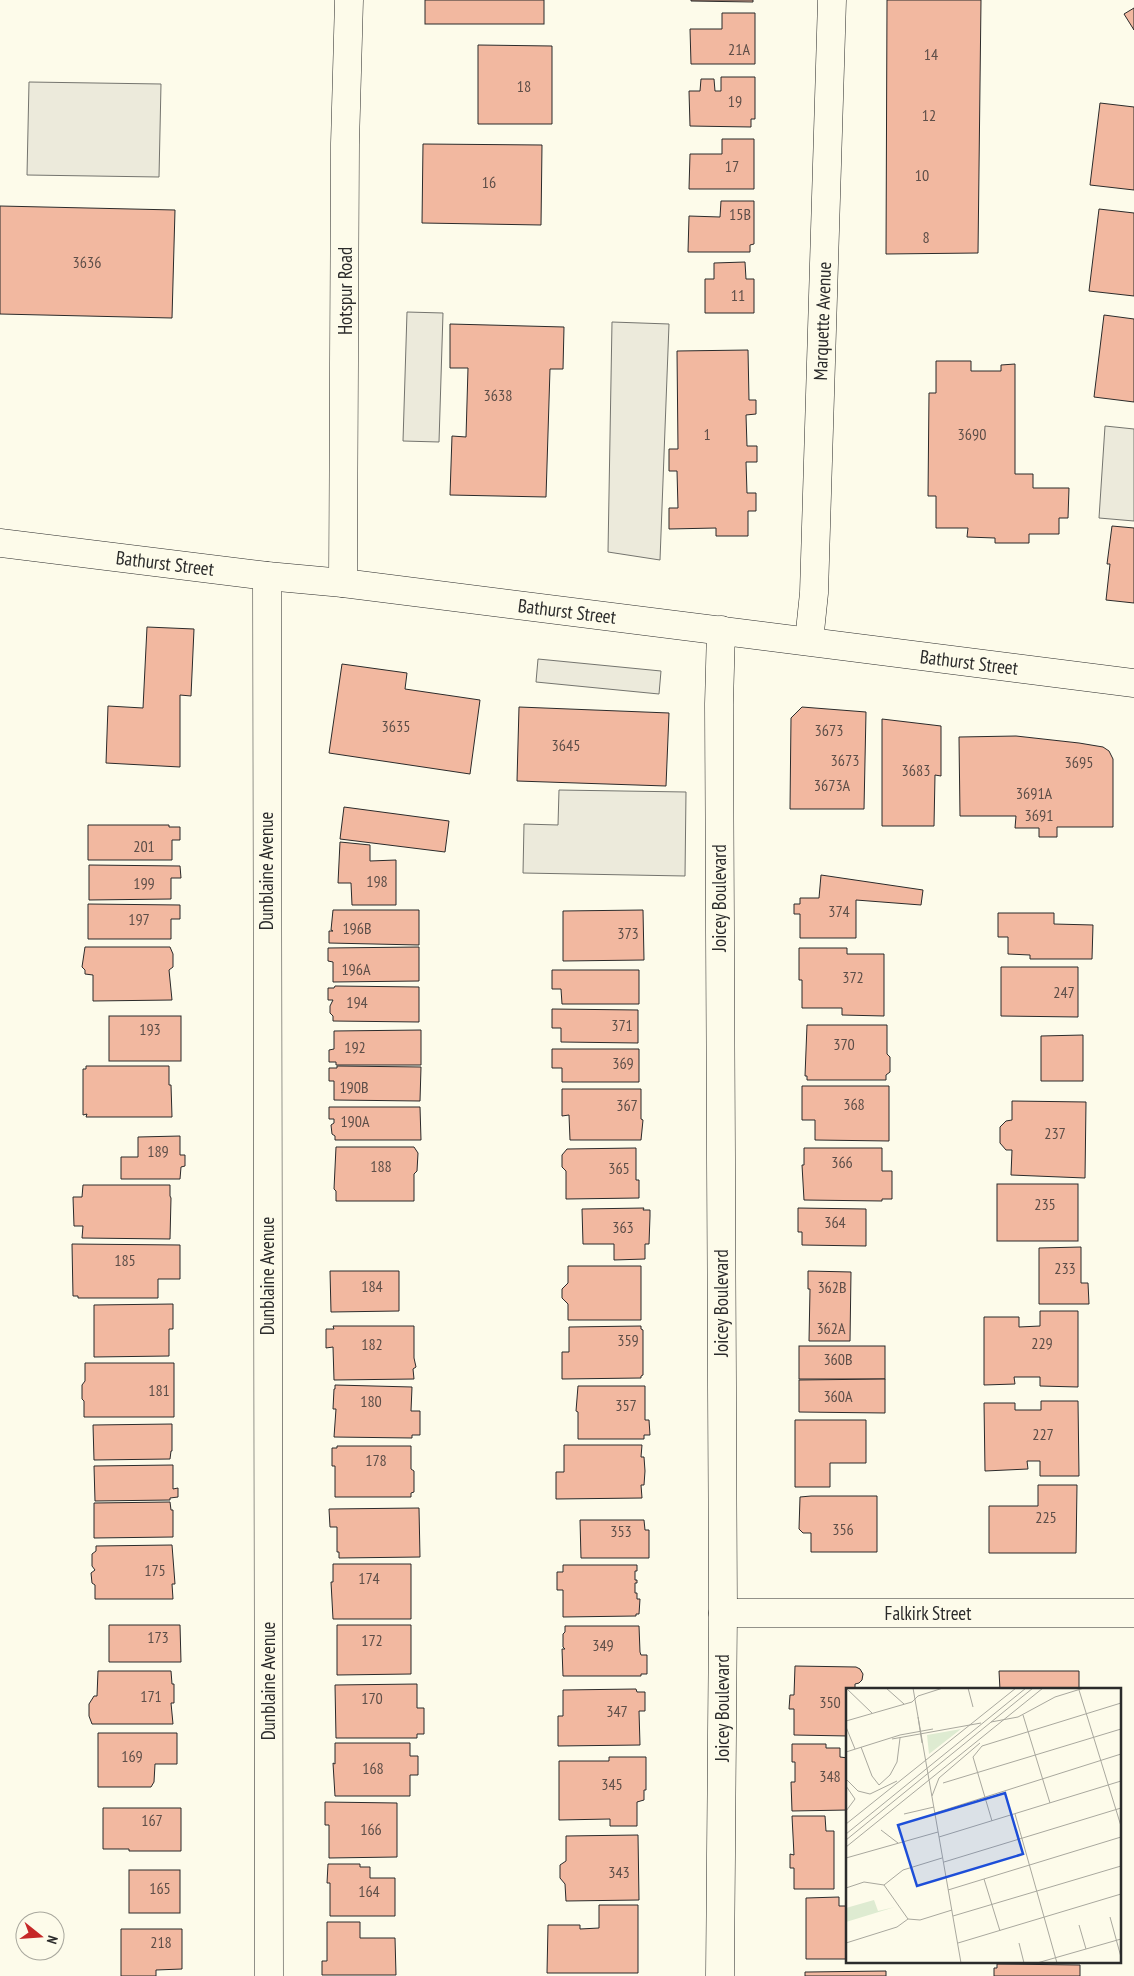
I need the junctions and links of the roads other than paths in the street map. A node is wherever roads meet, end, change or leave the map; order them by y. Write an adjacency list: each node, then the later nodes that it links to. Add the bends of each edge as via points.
1 (349, 0): 5 (street, Hotspur Road)
2 (832, 0): 7 (street, Marquette Avenue, via 814,593)
3 (0, 543): 4 (street, Bathurst Street)
4 (267, 576): 5 (street, Bathurst Street); 11 (street, Dunblaine Avenue)
5 (343, 583): 6 (street, Bathurst Street)
6 (721, 630): 7 (street, Bathurst Street); 9 (street, Joicey Boulevard)
7 (809, 641): 8 (street, Bathurst Street)
8 (1134, 683)
9 (723, 1613): 10 (street, Falkirk Street); 12 (street, Joicey Boulevard)
10 (1134, 1613)
11 (269, 1976)
12 (720, 1976)

